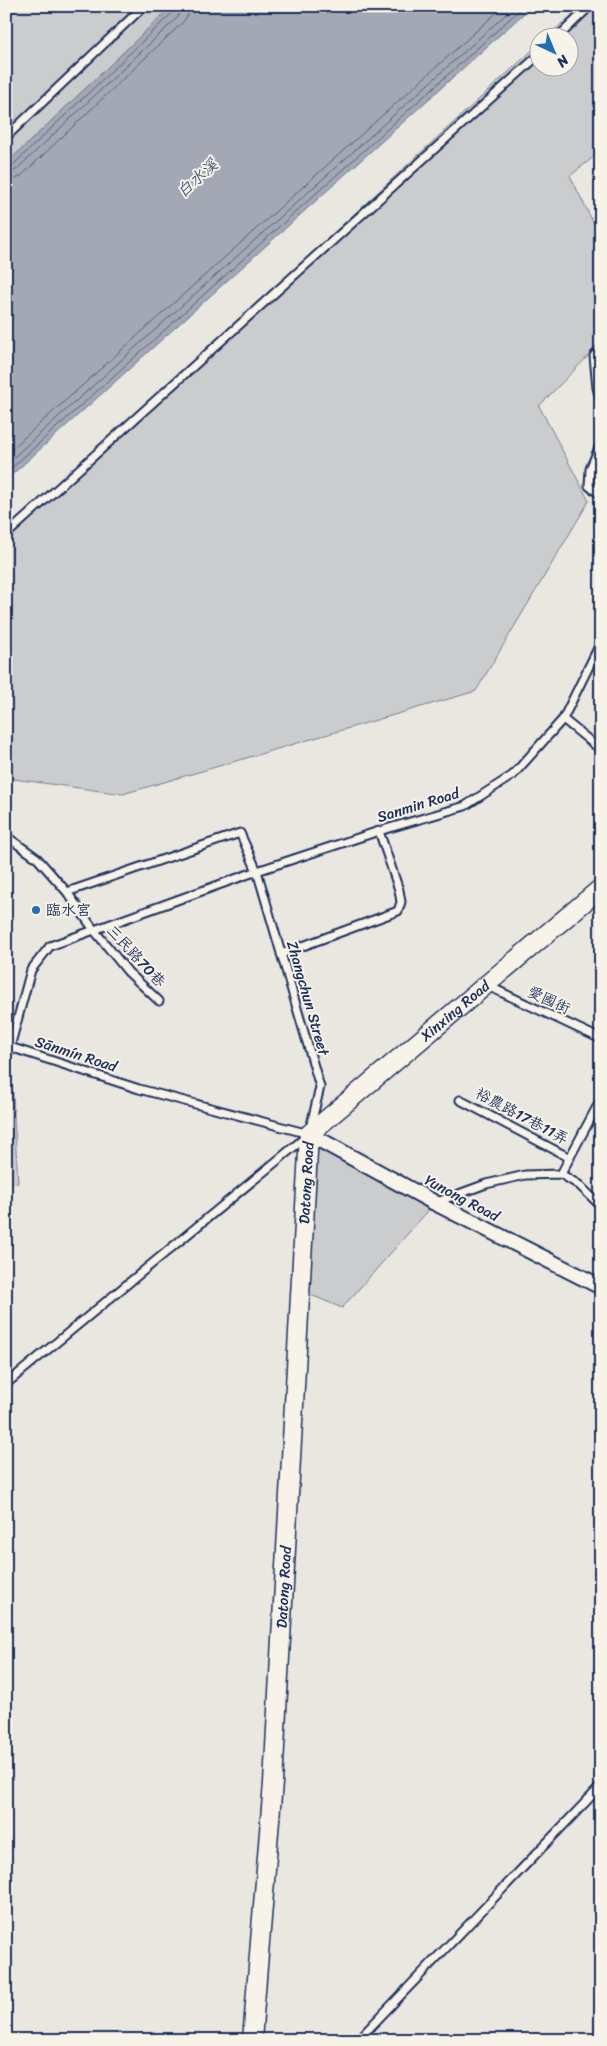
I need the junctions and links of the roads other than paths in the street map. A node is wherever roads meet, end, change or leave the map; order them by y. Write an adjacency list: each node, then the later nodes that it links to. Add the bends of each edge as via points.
1 (144, 6): 5 (lane)
2 (590, 6): 3 (lane)
3 (567, 28)
4 (530, 63): 10 (lane)
5 (6, 137)
6 (601, 348): 7 (lane, via 594,356)
7 (601, 400)
8 (601, 443): 9 (lane, via 590,469 589,486)
9 (601, 495)
10 (6, 535)
11 (601, 642): 12 (lane, Sanmin Road)
12 (563, 719): 13 (lane); 14 (lane, Sanmin Road, via 514,775 465,806)
13 (601, 750)
14 (378, 831): 16 (lane, Sanmin Road); 20 (lane, via 399,890 401,902 398,911)
15 (6, 836): 18 (lane, 三民路70巷, via 37,858)
16 (257, 871): 18 (lane, Zhangchun Street, via 240,833); 19 (lane, Sānmín Road); 20 (lane, Zhangchun Street)
17 (601, 888): 21 (street, Xinxing Road)
18 (67, 892): 19 (lane, 三民路70巷)
19 (94, 930): 22 (lane, 三民路70巷, via 128,972); 24 (lane, Sānmín Road, via 50,946 31,970)
20 (281, 954): 27 (lane, Zhangchun Street, via 320,1087)
21 (486, 985): 23 (lane, 愛國街); 27 (street, Xinxing Road)
22 (159, 1001)
23 (601, 1039)
24 (8, 1047): 27 (lane, Sānmín Road, via 139,1089)
25 (601, 1099): 28 (lane, 裕農路17巷11弄)
26 (460, 1100): 28 (lane, 裕農路17巷11弄)
27 (309, 1134): 30 (street, Yunong Road); 33 (lane); 35 (street, Datong Road, via 273,1783)
28 (570, 1158): 29 (lane, 裕農路17巷11弄)
29 (561, 1174): 30 (lane, via 525,1175 486,1184); 31 (lane, via 579,1185)
30 (435, 1203): 32 (street, Yunong Road)
31 (601, 1206)
32 (601, 1287)
33 (6, 1384)
34 (601, 1786): 36 (lane)
35 (252, 2040)
36 (358, 2040)

